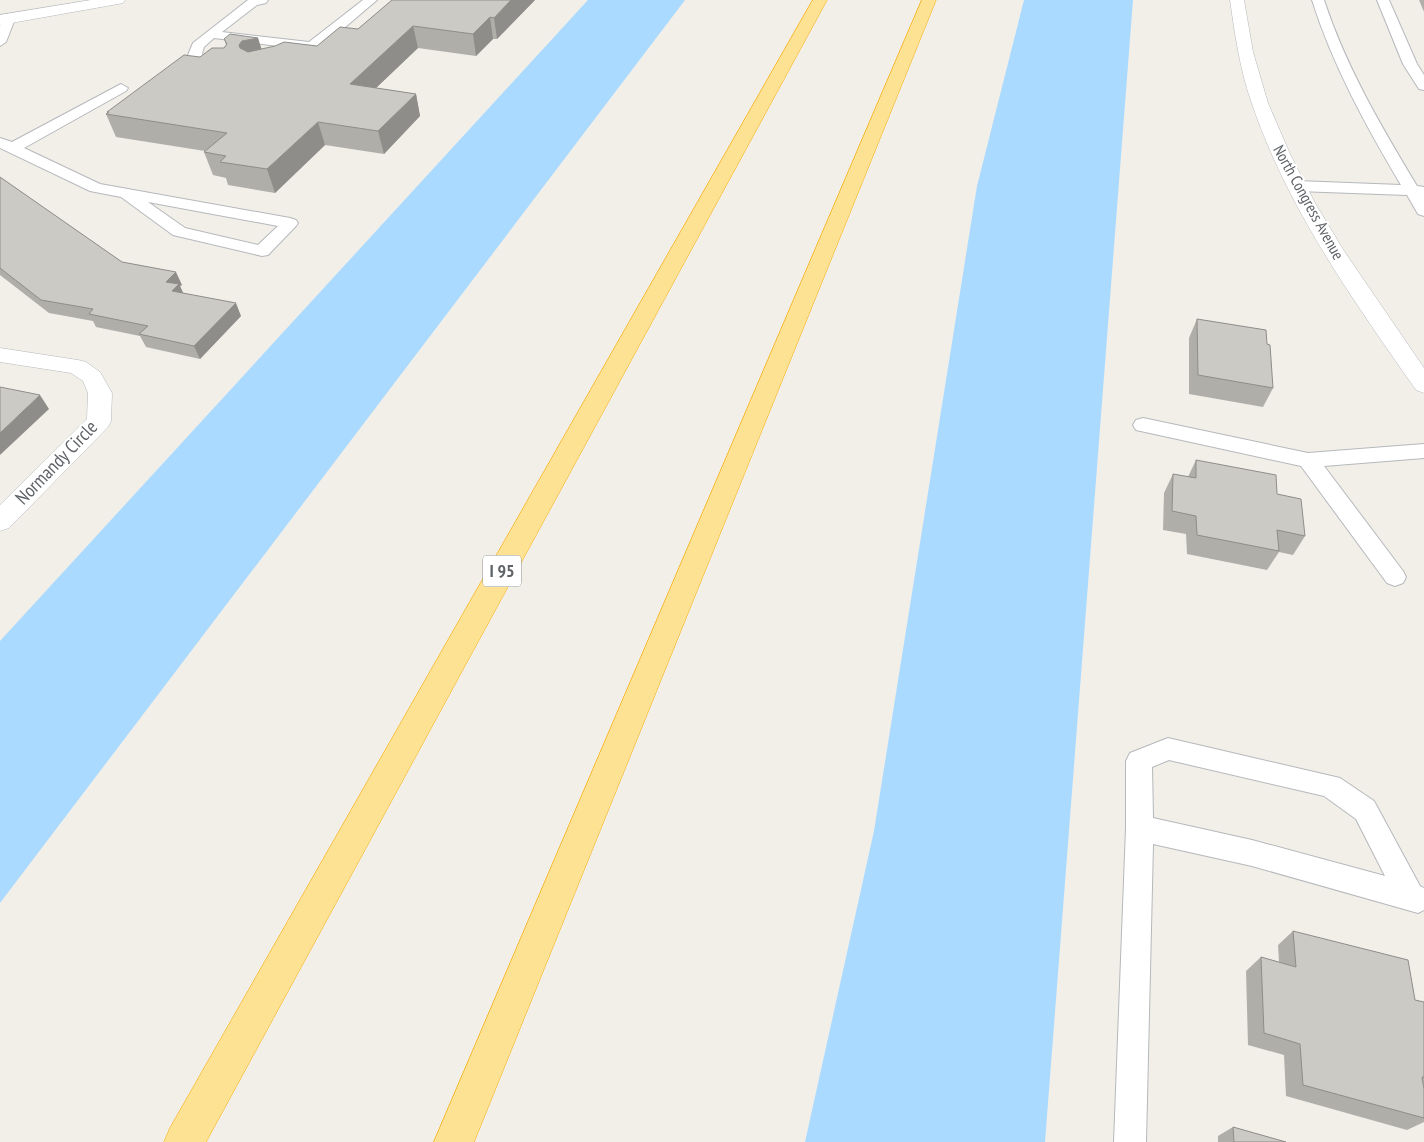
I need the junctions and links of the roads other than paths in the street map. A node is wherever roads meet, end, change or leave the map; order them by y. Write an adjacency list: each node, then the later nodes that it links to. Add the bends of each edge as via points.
1 (118, 0): 9 (street)
2 (262, 0): 10 (lane, via 253,2)
3 (370, 0): 12 (lane)
4 (820, 0): 31 (highway, I 95)
5 (929, 0): 32 (highway)
6 (1237, 0): 18 (street, North Congress Avenue, via 1238,18 1257,93)
7 (1318, 0): 19 (lane, via 1324,22 1366,113)
8 (1383, 0): 15 (lane, via 1410,64)
9 (4, 20): 11 (lane)
10 (211, 34): 12 (lane); 14 (lane, via 198,46 194,55 200,60)
11 (0, 42)
12 (310, 46): 13 (lane)
13 (293, 56)
14 (226, 65)
15 (1424, 86)
16 (121, 88): 17 (lane)
17 (6, 145): 20 (lane, via 96,188)
18 (1296, 186): 19 (lane); 23 (street, North Congress Avenue, via 1334,251)
19 (1418, 191): 21 (lane)
20 (125, 193): 20 (lane, via 145,197 290,223 262,251 179,232)
21 (1424, 211)
22 (0, 355): 27 (street, Normandy Circle, via 78,367 92,377 100,393 99,420)
23 (1424, 385)
24 (1143, 425): 26 (lane)
25 (1424, 451): 26 (lane)
26 (1308, 460): 28 (lane)
27 (0, 520)
28 (1395, 577)
29 (1140, 828): 30 (lane, via 1252,853); 30 (lane, via 1139,761 1168,749 1331,786 1365,810); 33 (lane)
30 (1417, 899)
31 (184, 1142)
32 (454, 1142)
33 (1130, 1142)

